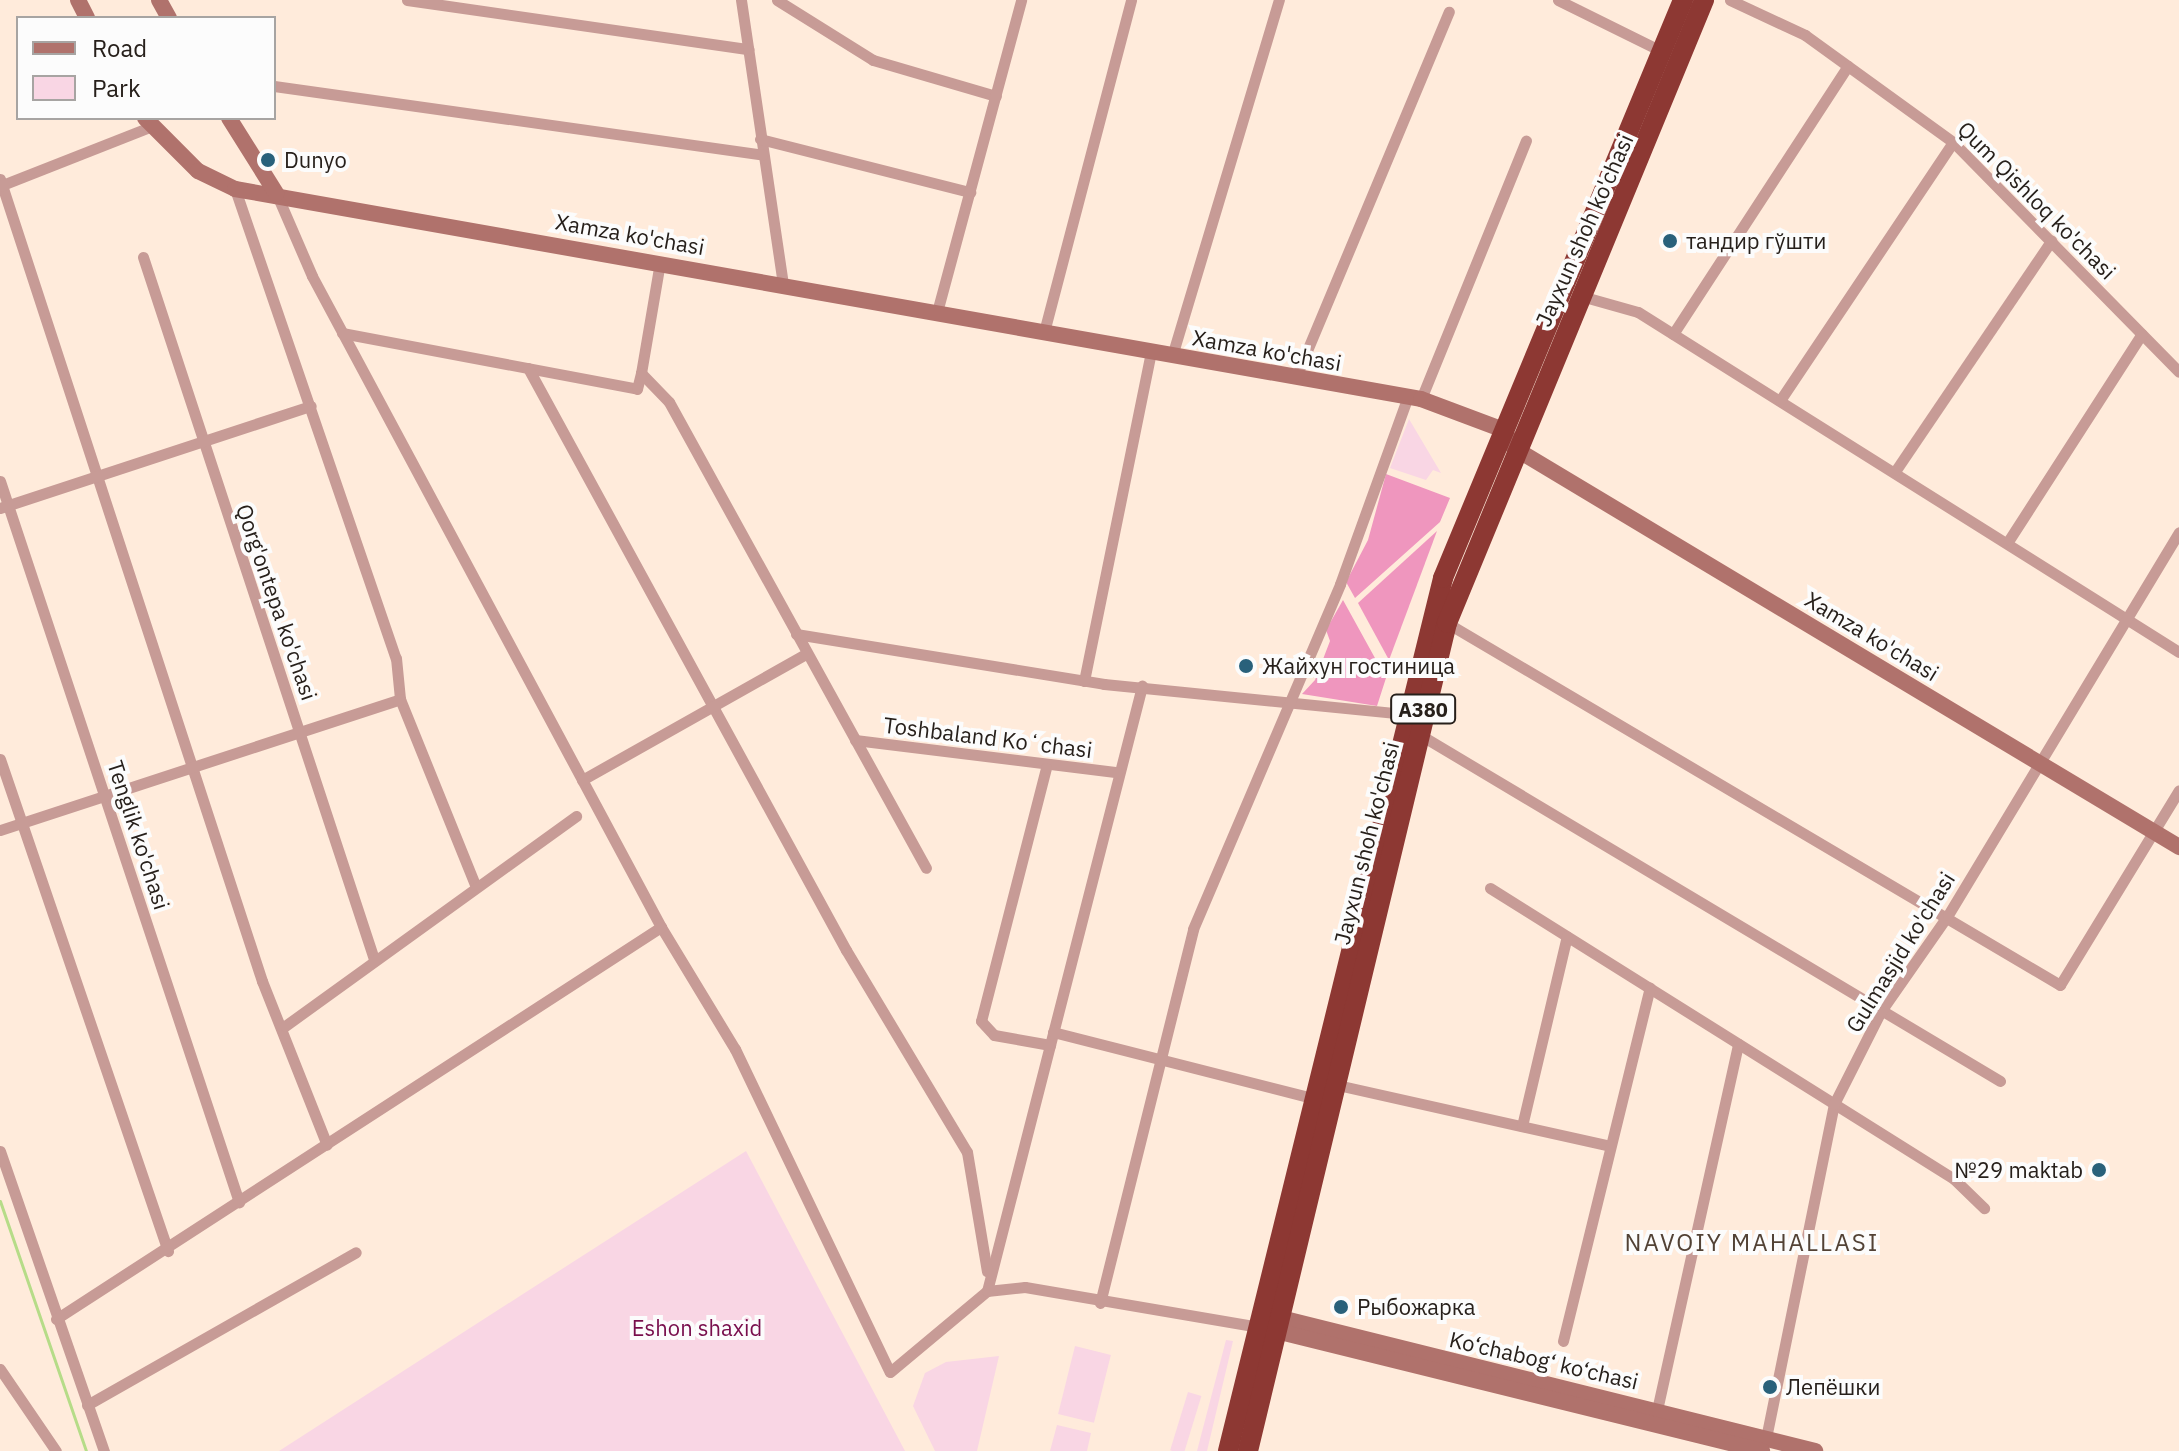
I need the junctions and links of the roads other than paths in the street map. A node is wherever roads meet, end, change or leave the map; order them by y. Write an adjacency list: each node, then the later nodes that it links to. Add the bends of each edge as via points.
1 (407, 0): 12 (street)
2 (741, 0): 12 (street)
3 (777, 0): 16 (street, via 873,60)
4 (1021, 0): 16 (street)
5 (1131, 0): 33 (street)
6 (1279, 0): 38 (street)
7 (1558, 0): 13 (street)
8 (1683, 0): 13 (highway, Jayxun shoh ko'chasi / A380)
9 (1704, 0): 31 (highway, Jayxun shoh ko'chasi / A380)
10 (1730, 0): 14 (street, Qum Qishloq ko'chasi, via 1805,35)
11 (1449, 12): 42 (street)
12 (748, 49): 19 (street)
13 (1663, 52): 46 (highway, Jayxun shoh ko'chasi / A380)
14 (1848, 66): 21 (street, Qum Qishloq ko'chasi); 35 (street)
15 (276, 86): 22 (street)
16 (996, 96): 25 (street)
17 (230, 120): 26 (street)
18 (147, 122): 23 (street); 24 (street, via 198,171)
19 (760, 139): 22 (street); 25 (street)
20 (1526, 140): 43 (street)
21 (1953, 142): 27 (street, Qum Qishloq ko'chasi); 44 (street)
22 (762, 155): 30 (street)
23 (1, 183): 49 (street)
24 (235, 189): 26 (street, Xamza ko'chasi); 45 (street)
25 (970, 192): 32 (street)
26 (276, 193): 29 (street, Xamza ko'chasi); 34 (street)
27 (2051, 241): 36 (street, Qum Qishloq ko'chasi); 48 (street)
28 (143, 257): 47 (street, Qorg'ontepa ko'chasi)
29 (660, 262): 30 (street, Xamza ko'chasi); 41 (street)
30 (783, 285): 32 (street, Xamza ko'chasi)
31 (1581, 296): 35 (street, via 1638,312); 46 (highway, Jayxun shoh ko'chasi / A380)
32 (937, 312): 33 (street, Xamza ko'chasi)
33 (1044, 332): 37 (street, Xamza ko'chasi)
34 (342, 333): 39 (street); 73 (street)
35 (1673, 334): 44 (street)
36 (2142, 334): 40 (street, Qum Qishloq ko'chasi); 53 (street)
37 (1151, 352): 38 (street, Xamza ko'chasi); 59 (street)
38 (1172, 356): 42 (street, Xamza ko'chasi)
39 (528, 368): 41 (street, via 637,389); 63 (street)
40 (2179, 372)
41 (641, 373): 56 (street, via 669,402)
42 (1296, 377): 43 (street, Xamza ko'chasi)
43 (1414, 398): 46 (street, Xamza ko'chasi); 62 (street)
44 (1781, 399): 48 (street)
45 (311, 406): 47 (street); 61 (street, via 396,658)
46 (1509, 439): 55 (highway, Jayxun shoh ko'chasi / A380); 64 (highway, Jayxun shoh ko'chasi / A380, via 1443,578); 69 (street, Xamza ko'chasi)
47 (202, 442): 49 (street); 65 (street, Qorg'ontepa ko'chasi)
48 (1896, 470): 53 (street)
49 (97, 476): 51 (street); 70 (street)
50 (0, 481): 51 (street, Tenglik ko'chasi)
51 (4, 507): 75 (street, Tenglik ko'chasi)
52 (2179, 532): 54 (street, Gulmasjid ko'chasi)
53 (2009, 540): 54 (street)
54 (2126, 619): 57 (street); 69 (street, Gulmasjid ko'chasi)
55 (1447, 623): 66 (highway, Jayxun shoh ko'chasi / A380); 84 (street)
56 (796, 634): 58 (street); 59 (street)
57 (2179, 652)
58 (807, 653): 63 (street); 67 (street)
59 (1084, 681): 60 (street)
60 (1142, 686): 62 (street); 72 (street)
61 (400, 699): 65 (street); 82 (street)
62 (1292, 701): 64 (street); 94 (street, via 1193,929)
63 (711, 707): 73 (street); 107 (street, via 967,1152)
64 (1404, 714): 97 (highway, Jayxun shoh ko'chasi / A380)
65 (300, 731): 70 (street); 87 (street, Qorg'ontepa ko'chasi)
66 (1417, 733): 89 (street); 96 (highway, Jayxun shoh ko'chasi / A380)
67 (855, 740): 71 (street, Toshbaland Koʻchasi); 81 (street)
68 (0, 759): 77 (street)
69 (2038, 764): 79 (street, Xamza ko'chasi); 84 (street, Gulmasjid ko'chasi)
70 (191, 766): 75 (street); 90 (street, via 262,981)
71 (1046, 768): 72 (street, Toshbaland Koʻchasi); 93 (street, via 981,1021 994,1035)
72 (1117, 772): 91 (street)
73 (582, 780): 85 (street)
74 (2179, 790): 79 (street)
75 (104, 794): 77 (street); 103 (street, Tenglik ko'chasi)
76 (576, 816): 82 (street)
77 (20, 823): 78 (street); 105 (street)
78 (0, 830)
79 (2153, 831): 80 (street, Xamza ko'chasi); 84 (street, via 2060,985)
80 (2179, 847)
81 (926, 868)
82 (476, 887): 87 (street)
83 (1490, 888): 86 (street)
84 (1948, 915): 89 (street, Gulmasjid ko'chasi)
85 (661, 927): 100 (street); 108 (street, via 735,1049 890,1372)
86 (1567, 936): 88 (street); 99 (street)
87 (374, 959): 90 (street)
88 (1650, 988): 92 (street); 101 (street)
89 (1881, 1011): 95 (street); 98 (street, Gulmasjid ko'chasi)
90 (285, 1026): 100 (street)
91 (1053, 1032): 93 (street); 94 (street)
92 (1738, 1044): 98 (street); 116 (street)
93 (1050, 1045): 107 (street)
94 (1159, 1059): 97 (street); 109 (street)
95 (2000, 1081)
96 (1333, 1084): 99 (street); 111 (highway, Jayxun shoh ko'chasi / A380)
97 (1312, 1098): 111 (highway, Jayxun shoh ko'chasi / A380)
98 (1834, 1104): 104 (street, via 1954,1179); 118 (street, Gulmasjid ko'chasi)
99 (1522, 1126): 101 (street)
100 (327, 1145): 103 (street)
101 (1610, 1146): 112 (street)
102 (0, 1151): 110 (street)
103 (239, 1202): 105 (street)
104 (1984, 1208)
105 (168, 1251): 110 (street)
106 (356, 1252): 115 (street)
107 (988, 1273): 108 (street)
108 (987, 1291): 109 (street, via 1025,1287)
109 (1100, 1303): 111 (street)
110 (56, 1319): 115 (street)
111 (1270, 1322): 114 (street, Ko‘chabog‘ ko‘chasi); 121 (highway, Jayxun shoh ko'chasi / A380); 122 (highway, Jayxun shoh ko'chasi / A380)
112 (1563, 1341)
113 (0, 1369): 119 (street)
114 (1530, 1388): 116 (street, Ko‘chabog‘ ko‘chasi); 117 (street, Ko‘chabog‘ ko‘chasi)
115 (87, 1405): 120 (street)
116 (1657, 1410): 117 (street, Ko‘chabog‘ ko‘chasi)
117 (1719, 1439): 118 (street, Ko‘chabog‘ ko‘chasi)
118 (1764, 1444): 123 (street, Ko‘chabog‘ ko‘chasi)
119 (56, 1451)
120 (104, 1451)
121 (1228, 1451)
122 (1248, 1451)
123 (1815, 1451)

